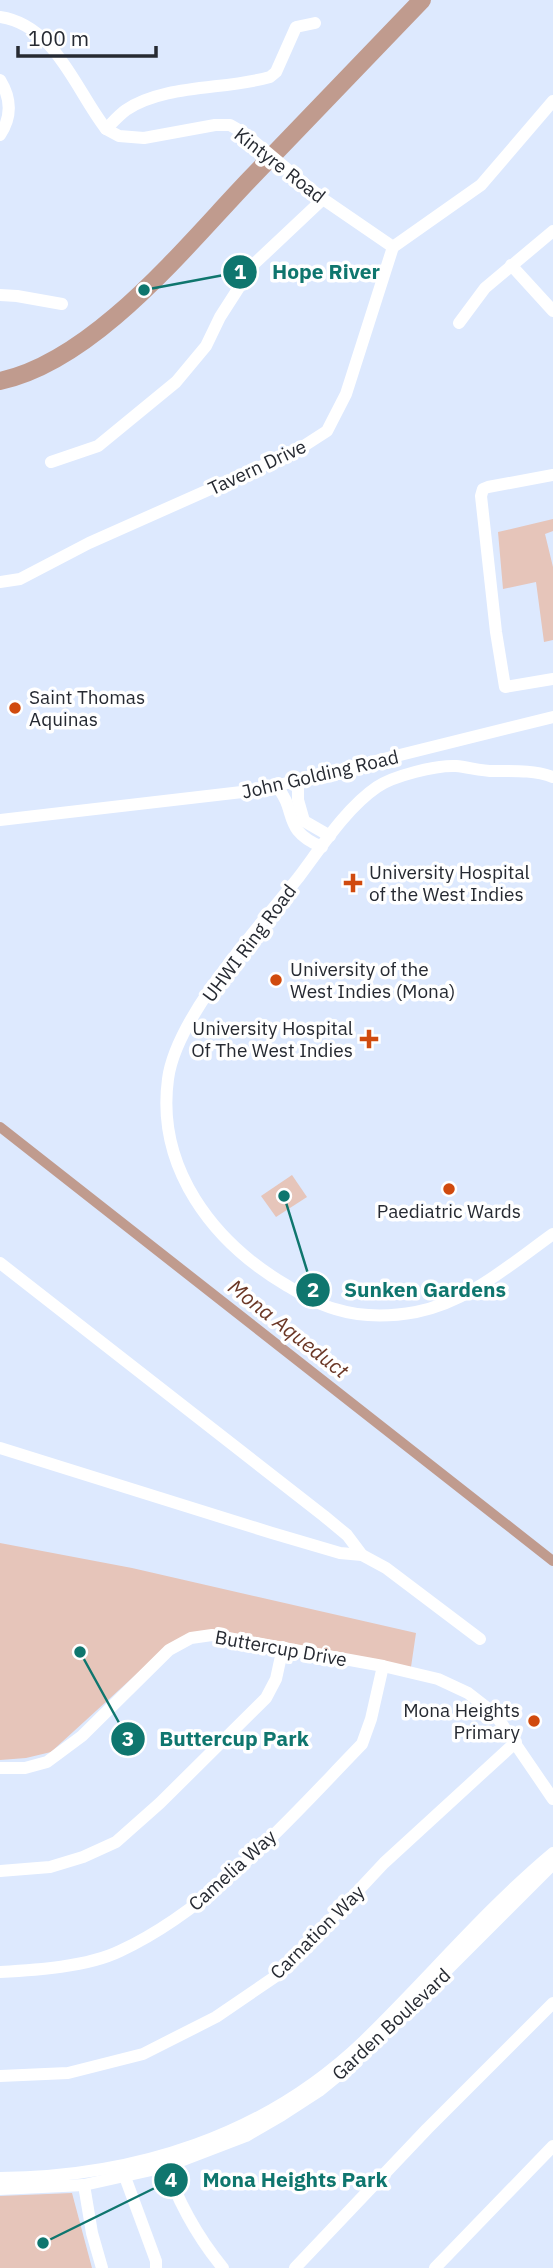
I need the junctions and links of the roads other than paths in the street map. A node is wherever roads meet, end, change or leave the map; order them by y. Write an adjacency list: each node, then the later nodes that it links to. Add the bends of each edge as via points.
1 (0, 17): 5 (street, via 28,26 47,41)
2 (316, 23): 5 (street, via 296,27 270,77 147,100 125,111)
3 (0, 80): 6 (street, via 9,104)
4 (553, 101): 9 (street, via 481,185)
5 (106, 129): 7 (street, Kintyre Road, via 119,136 145,138 230,125)
6 (0, 135)
7 (323, 199): 9 (street, Kintyre Road); 15 (street, via 254,264 206,346 176,382 98,446)
8 (553, 231): 10 (street)
9 (393, 247): 17 (street, Tavern Drive, via 346,394 327,431 296,451 89,543 20,579)
10 (511, 265): 13 (street); 14 (street, via 485,288)
11 (0, 295): 12 (street)
12 (62, 304)
13 (553, 311)
14 (459, 323)
15 (51, 462)
16 (553, 475): 18 (street, via 488,486 481,496 505,687)
17 (0, 582)
18 (553, 679)
19 (553, 717): 21 (street, John Golding Road)
20 (553, 777): 24 (street, UHWI Ring Road, via 453,766 413,774 378,786)
21 (298, 781): 22 (street, John Golding Road); 24 (street, via 304,821)
22 (278, 787): 23 (street, John Golding Road); 25 (street, via 295,828)
23 (0, 820)
24 (330, 836): 25 (street, UHWI Ring Road)
25 (322, 847): 26 (street, UHWI Ring Road, via 209,992 176,1052 167,1086 171,1146 200,1209 254,1265 313,1301 363,1315 418,1311 465,1296)
26 (553, 1234)
27 (0, 1263): 29 (street, via 324,1516)
28 (0, 1448): 29 (street, via 340,1553)
29 (362, 1555): 30 (street)
30 (480, 1639)
31 (283, 1647): 32 (street, Buttercup Drive); 34 (street, Buttercup Drive, via 212,1635 191,1638 169,1650 82,1736 47,1762); 38 (street, via 267,1698 116,1842 50,1867)
32 (383, 1666): 33 (street, Buttercup Drive, via 438,1679 468,1693 495,1714); 39 (street, Camelia Way, via 362,1744 205,1898 118,1952 73,1964)
33 (516, 1742): 35 (street, Buttercup Drive); 41 (street, Carnation Way, via 384,1863 282,1972 216,2017 143,2053 68,2073)
34 (0, 1768)
35 (553, 1799)
36 (553, 1853): 43 (street, Garden Boulevard, via 363,2042 314,2084 238,2129)
37 (553, 1864): 43 (street, Garden Boulevard, via 386,2033 319,2091 246,2136)
38 (0, 1871)
39 (0, 1972)
40 (553, 2003): 51 (street)
41 (0, 2076)
42 (553, 2146): 52 (street)
43 (164, 2162): 44 (street, Garden Boulevard); 45 (street, Garden Boulevard, via 81,2174); 50 (street, via 182,2210)
44 (125, 2177): 46 (street, Garden Boulevard); 49 (street)
45 (0, 2178)
46 (84, 2185): 47 (street, Garden Boulevard); 48 (street)
47 (0, 2189)
48 (102, 2268)
49 (156, 2268)
50 (223, 2268)
51 (295, 2268)
52 (435, 2268)

